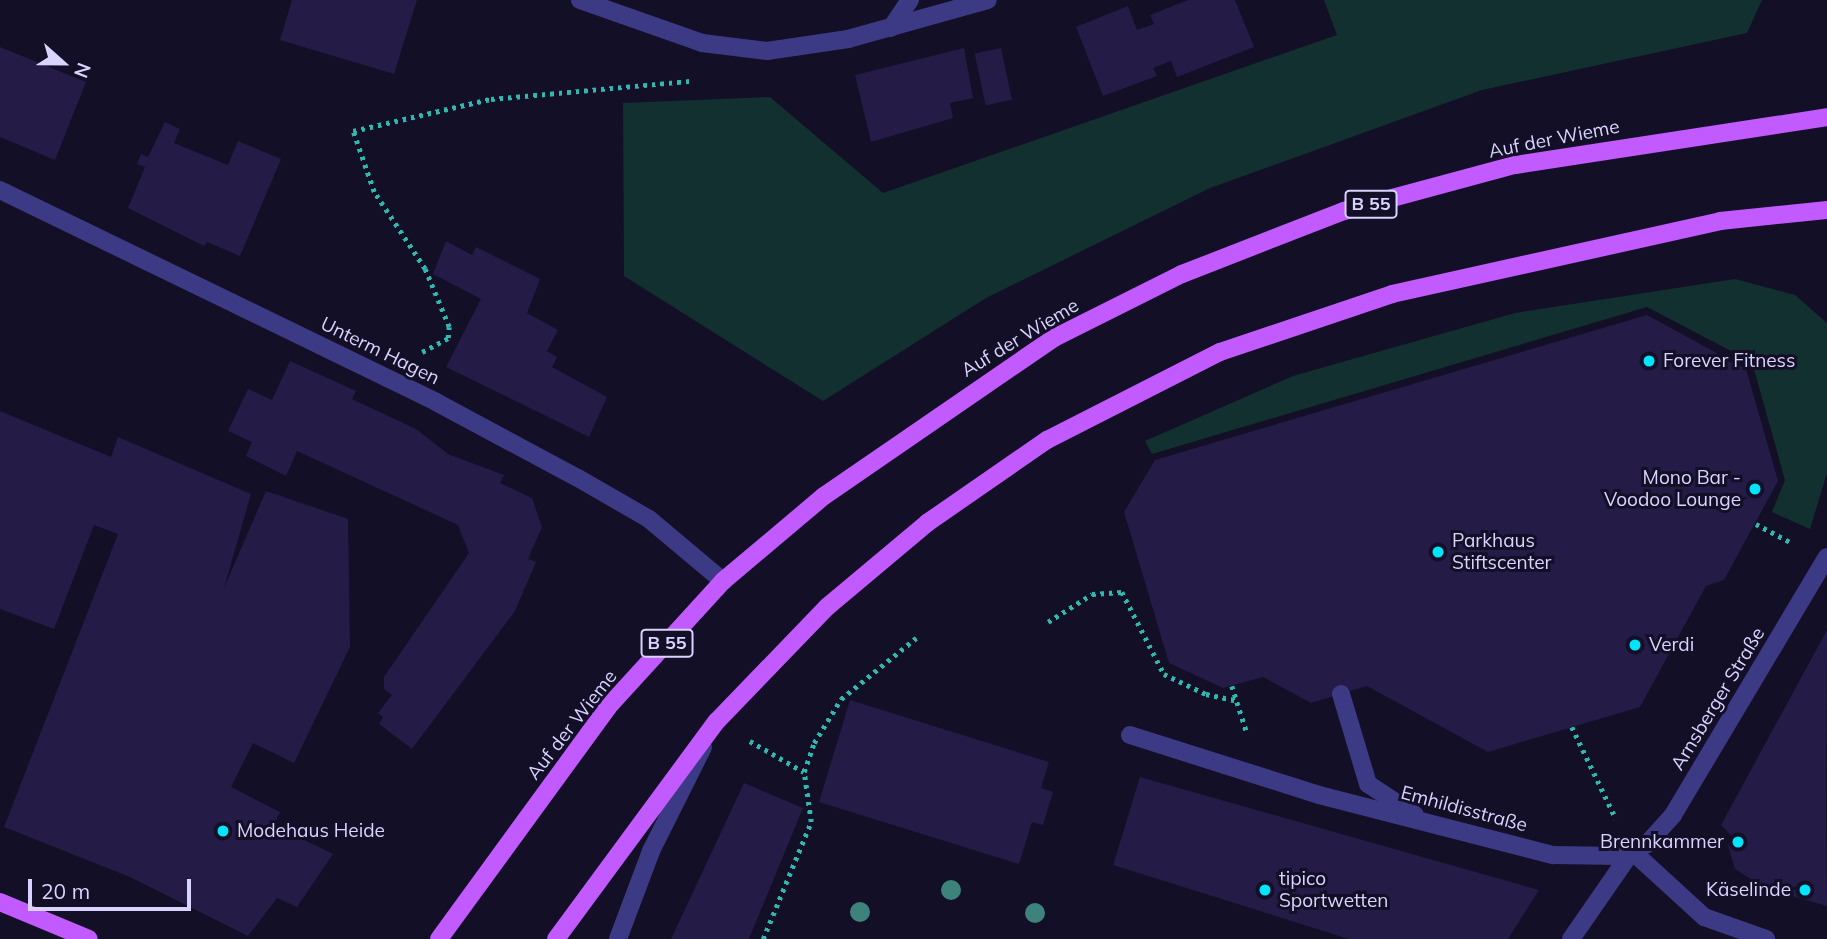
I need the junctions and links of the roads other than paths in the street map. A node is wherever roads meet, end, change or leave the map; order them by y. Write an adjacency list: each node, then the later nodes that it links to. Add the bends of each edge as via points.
1 (580, 0): 4 (street, via 732,51 767,51)
2 (910, 0): 4 (street)
3 (988, 0): 4 (street)
4 (891, 28)
5 (1827, 117): 9 (main road, Auf der Wieme / B 55, via 1515,165 1344,211 1182,274 1054,338 952,403)
6 (0, 190): 9 (street, Unterm Hagen, via 395,382 649,519)
7 (1827, 210): 11 (main road, via 1720,221 1392,294 1220,352 1047,440 927,523 827,607)
8 (1827, 559): 14 (street, Arnsberger Straße, via 1673,815)
9 (723, 581): 17 (main road, Auf der Wieme / B 55, via 608,707)
10 (1341, 694): 13 (street, via 1368,784)
11 (717, 721): 18 (main road); 19 (street, via 651,851)
12 (1130, 735): 13 (street, Emhildisstraße, via 1319,795)
13 (1419, 816): 14 (street, Emhildisstraße, via 1553,855 1602,859)
14 (1632, 851): 20 (street); 21 (street, via 1704,917)
15 (0, 902): 16 (main road)
16 (89, 939)
17 (439, 939)
18 (556, 939)
19 (618, 939)
20 (1571, 939)
21 (1766, 939)

